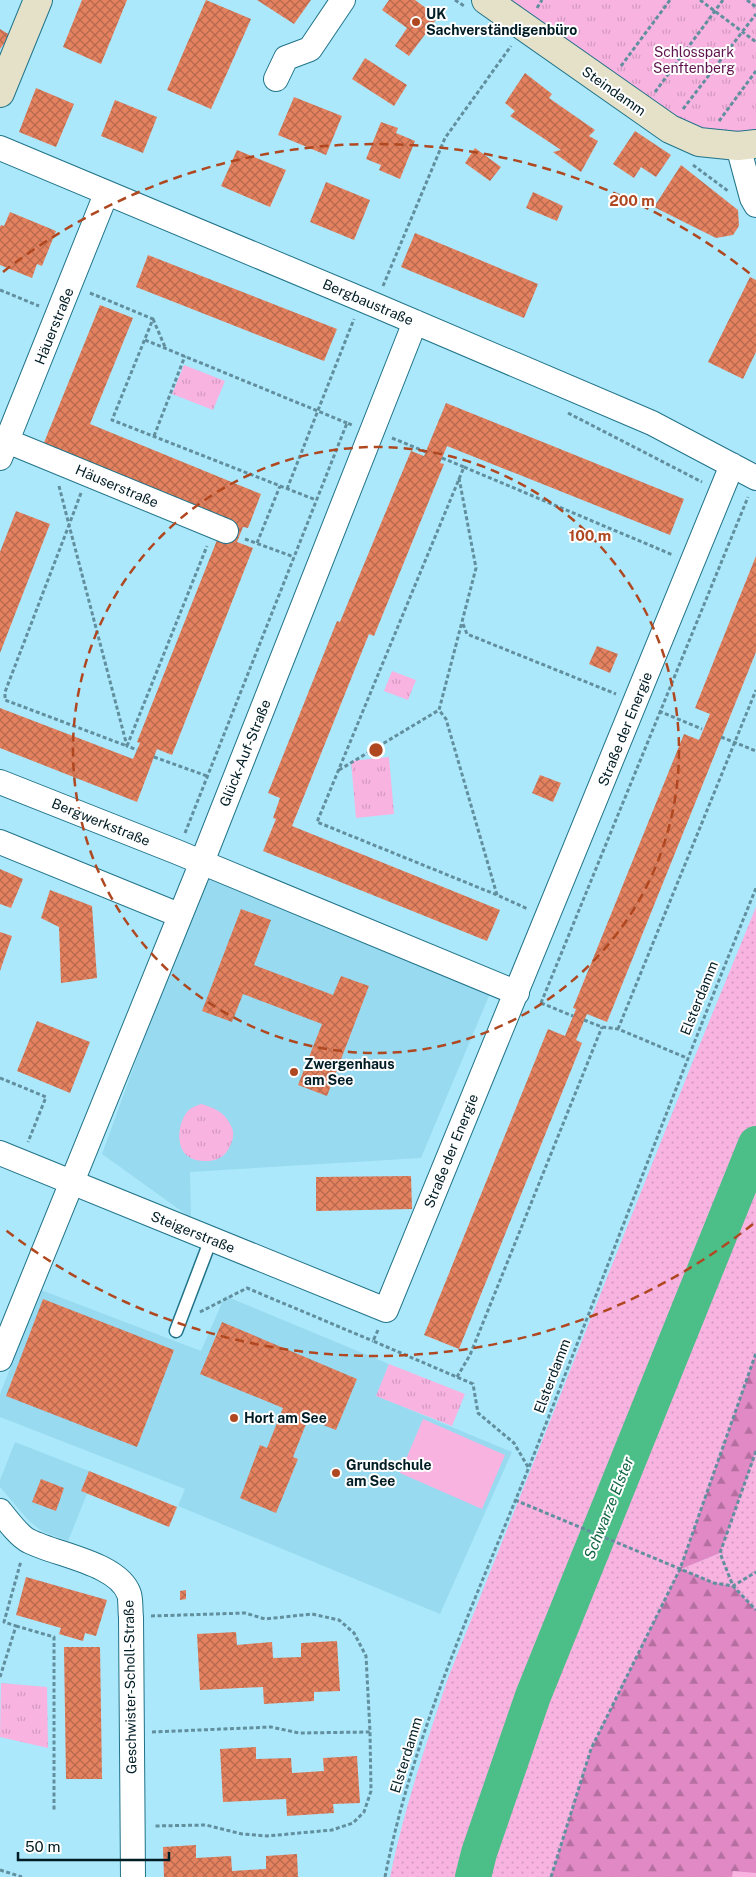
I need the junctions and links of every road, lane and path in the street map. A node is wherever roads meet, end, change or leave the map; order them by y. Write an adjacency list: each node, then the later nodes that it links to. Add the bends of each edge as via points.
1 (38, 0): 18 (street)
2 (343, 0): 17 (street, via 310,49 286,58)
3 (486, 0): 12 (street, Steindamm)
4 (542, 0): 12 (path)
5 (670, 0): 15 (path)
6 (700, 0): 10 (path)
7 (723, 0): 10 (path)
8 (747, 0): 9 (path)
9 (756, 7)
10 (715, 11): 13 (path); 19 (path)
11 (756, 14): 13 (path)
12 (530, 18): 19 (street, Steindamm); 28 (path, via 444,138)
13 (742, 32): 14 (path); 20 (path)
14 (756, 42)
15 (619, 68)
16 (756, 71): 21 (path)
17 (276, 79)
18 (0, 93)
19 (641, 110): 22 (street, Steindamm, via 670,129 700,142)
20 (680, 114)
21 (717, 124)
22 (747, 145): 25 (street, via 752,198)
23 (0, 148): 24 (street, Bergbaustraße)
24 (106, 194): 26 (street, Häuerstraße); 28 (street, Bergbaustraße)
25 (756, 205)
26 (70, 285): 29 (street, Häuerstraße); 30 (path)
27 (0, 290): 29 (path)
28 (369, 302): 31 (street, Bergbaustraße); 35 (path)
29 (59, 313): 40 (street, Häuerstraße)
30 (153, 319): 32 (path); 33 (path)
31 (415, 322): 38 (street, Glück-Auf-Straße); 44 (street, Bergbaustraße, via 652,423)
32 (145, 340): 33 (path); 39 (path, via 112,420)
33 (165, 348): 34 (path)
34 (185, 356): 35 (path); 39 (path)
35 (318, 410): 37 (path); 50 (path)
36 (565, 411): 51 (path)
37 (347, 423)
38 (373, 430): 41 (path); 74 (street, Glück-Auf-Straße)
39 (154, 436): 49 (path)
40 (4, 449): 43 (street, Häuserstraße)
41 (426, 452)
42 (442, 458): 45 (path)
43 (53, 460): 46 (street, Häuserstraße); 52 (path)
44 (732, 465): 48 (street, Bergbaustraße); 51 (street, Straße der Energie)
45 (464, 466): 47 (path); 56 (path)
46 (88, 474): 52 (path); 53 (street, Häuserstraße)
47 (459, 478): 57 (path, via 476,568); 69 (path)
48 (756, 478): 61 (path)
49 (280, 486): 50 (path); 54 (path)
50 (287, 489): 55 (path, via 316,500)
51 (721, 492): 56 (street, Straße der Energie)
52 (69, 525): 65 (path); 65 (path, via 4,700)
53 (227, 532): 54 (path); 65 (path)
54 (257, 543): 55 (path)
55 (294, 557): 70 (path)
56 (692, 563): 59 (street, Straße der Energie)
57 (462, 623): 59 (path, via 467,634); 60 (path)
58 (756, 690): 64 (path)
59 (636, 702): 61 (path); 78 (street, Straße der Energie)
60 (439, 710): 69 (path); 76 (path, via 446,719)
61 (660, 712): 62 (path); 80 (path)
62 (702, 729)
63 (721, 737): 64 (path)
64 (735, 743): 67 (path); 84 (path)
65 (127, 746): 66 (path)
66 (137, 750)
67 (756, 751)
68 (154, 757): 70 (path)
69 (338, 771): 76 (path, via 316,822)
70 (207, 776): 73 (path)
71 (0, 782): 73 (street, Bergwerkstraße)
72 (0, 842): 77 (street)
73 (177, 852): 74 (street, Bergwerkstraße)
74 (202, 862): 77 (street, Glück-Auf-Straße); 79 (street)
75 (756, 888): 85 (path, Elsterdamm)
76 (497, 895): 78 (path)
77 (180, 915): 88 (street, Glück-Auf-Straße)
78 (547, 918): 79 (street, Straße der Energie)
79 (517, 993): 80 (path); 90 (street, Straße der Energie)
80 (541, 1003): 81 (path)
81 (573, 1016)
82 (584, 1020): 83 (path)
83 (602, 1027): 84 (path); 95 (path, via 470,1355)
84 (618, 1029): 85 (path)
85 (687, 1058): 97 (path, Elsterdamm)
86 (0, 1078): 87 (path, via 46,1097)
87 (10, 1157): 88 (street, Steigerstraße)
88 (71, 1182): 89 (street, Steigerstraße); 94 (street)
89 (212, 1239): 90 (street, Steigerstraße); 91 (lane)
90 (386, 1310): 92 (path)
91 (177, 1327): 92 (path, via 247,1288)
92 (373, 1342): 95 (path)
93 (756, 1353): 101 (path)
94 (0, 1359)
95 (457, 1377): 97 (path, via 473,1384 478,1414 514,1442)
96 (756, 1451): 103 (path, via 720,1553)
97 (528, 1468): 98 (path, Elsterdamm)
98 (515, 1500): 101 (path); 115 (path, Elsterdamm, via 433,1705)
99 (0, 1511): 100 (street, Geschwister-Scholl-Straße)
100 (27, 1541): 105 (street, Geschwister-Scholl-Straße, via 96,1566 118,1578 129,1593); 106 (path, via 4,1622)
101 (680, 1569): 103 (path, via 714,1583); 116 (path, via 591,1749)
102 (756, 1572): 103 (path)
103 (733, 1586): 104 (path)
104 (756, 1610)
105 (131, 1617): 108 (path, via 245,1613 265,1619 312,1614 340,1620 354,1633 366,1656); 109 (street, Geschwister-Scholl-Straße)
106 (16, 1626): 107 (path); 110 (path, via 54,1637)
107 (0, 1677)
108 (370, 1732): 109 (path, via 299,1733 272,1727); 111 (path, via 371,1791 364,1812 353,1823 332,1830 267,1836 206,1826)
109 (132, 1733): 111 (street, Geschwister-Scholl-Straße)
110 (54, 1810)
111 (132, 1827): 114 (street, Geschwister-Scholl-Straße)
112 (0, 1870): 113 (path)
113 (22, 1877)
114 (133, 1877)
115 (385, 1877)
116 (551, 1877)

